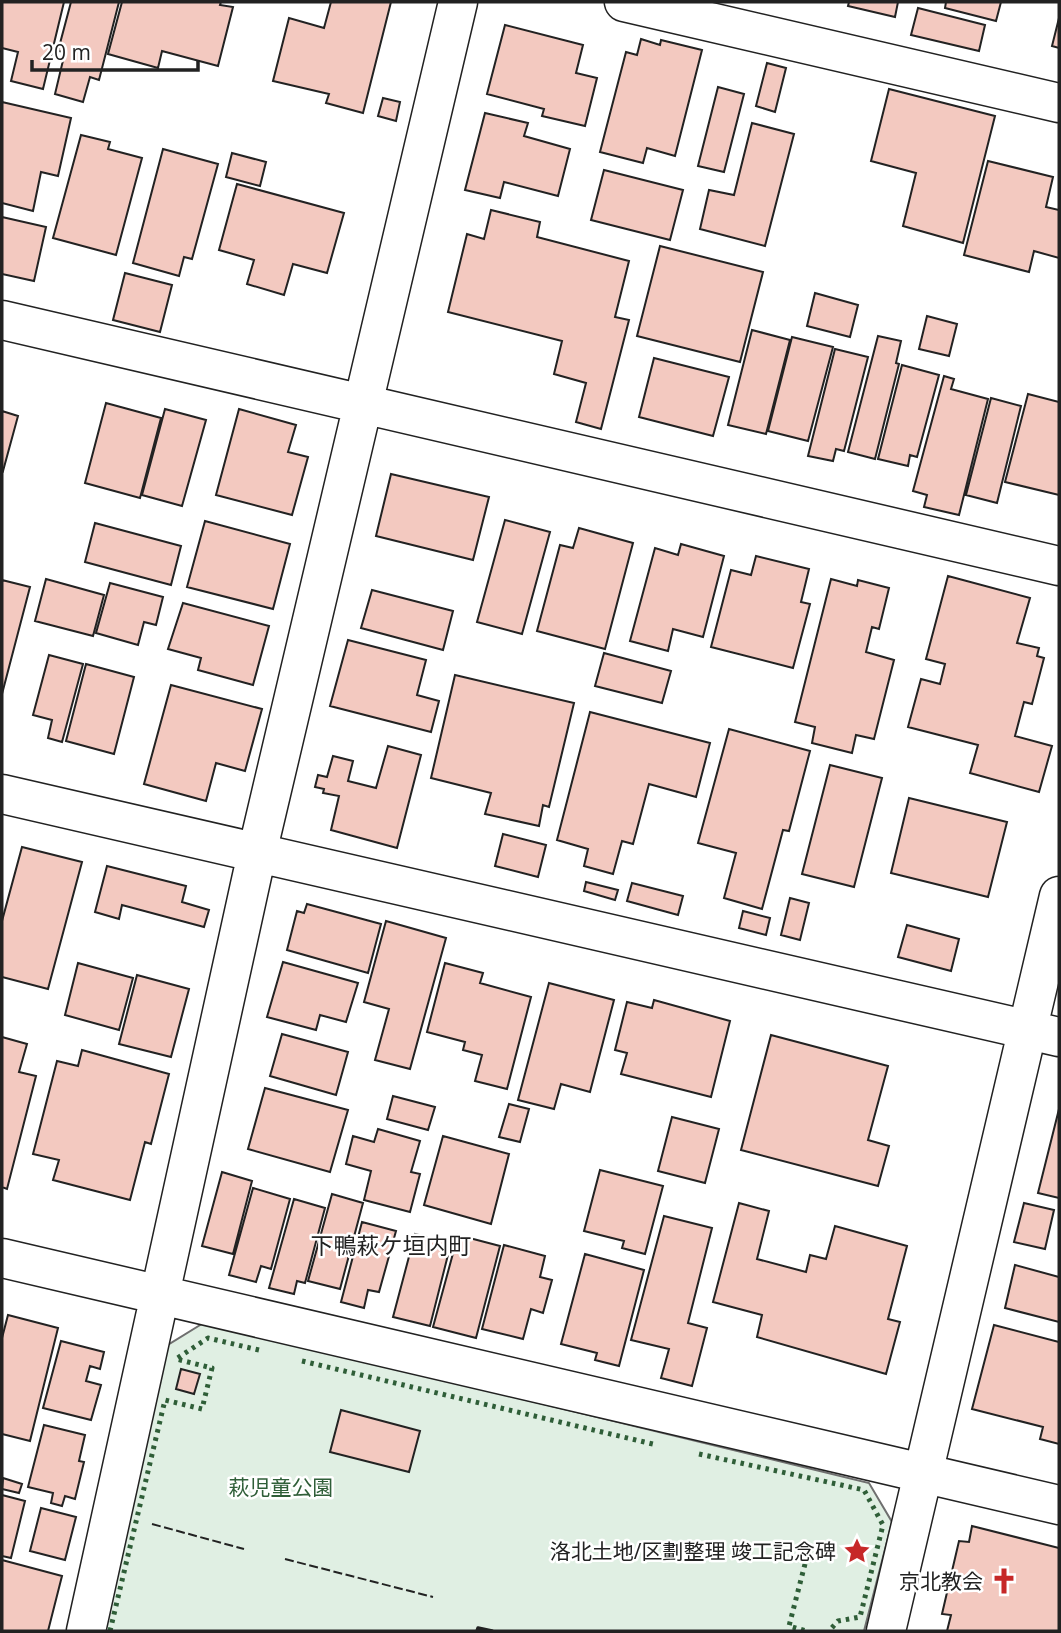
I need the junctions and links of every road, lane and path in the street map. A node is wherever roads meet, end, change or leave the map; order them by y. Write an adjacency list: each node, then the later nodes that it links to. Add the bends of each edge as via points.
1 (458, 2): 5 (street)
2 (624, 2): 3 (street)
3 (1059, 103)
4 (2, 320): 5 (street)
5 (363, 405): 6 (street); 8 (street)
6 (1059, 566)
7 (2, 794): 8 (street)
8 (257, 853): 10 (street); 12 (street)
9 (1059, 896): 10 (street)
10 (1043, 1034): 13 (street)
11 (2, 1258): 12 (street)
12 (157, 1294): 13 (street); 15 (street)
13 (923, 1473): 14 (street); 16 (street)
14 (1059, 1505)
15 (86, 1631)
16 (886, 1631)

